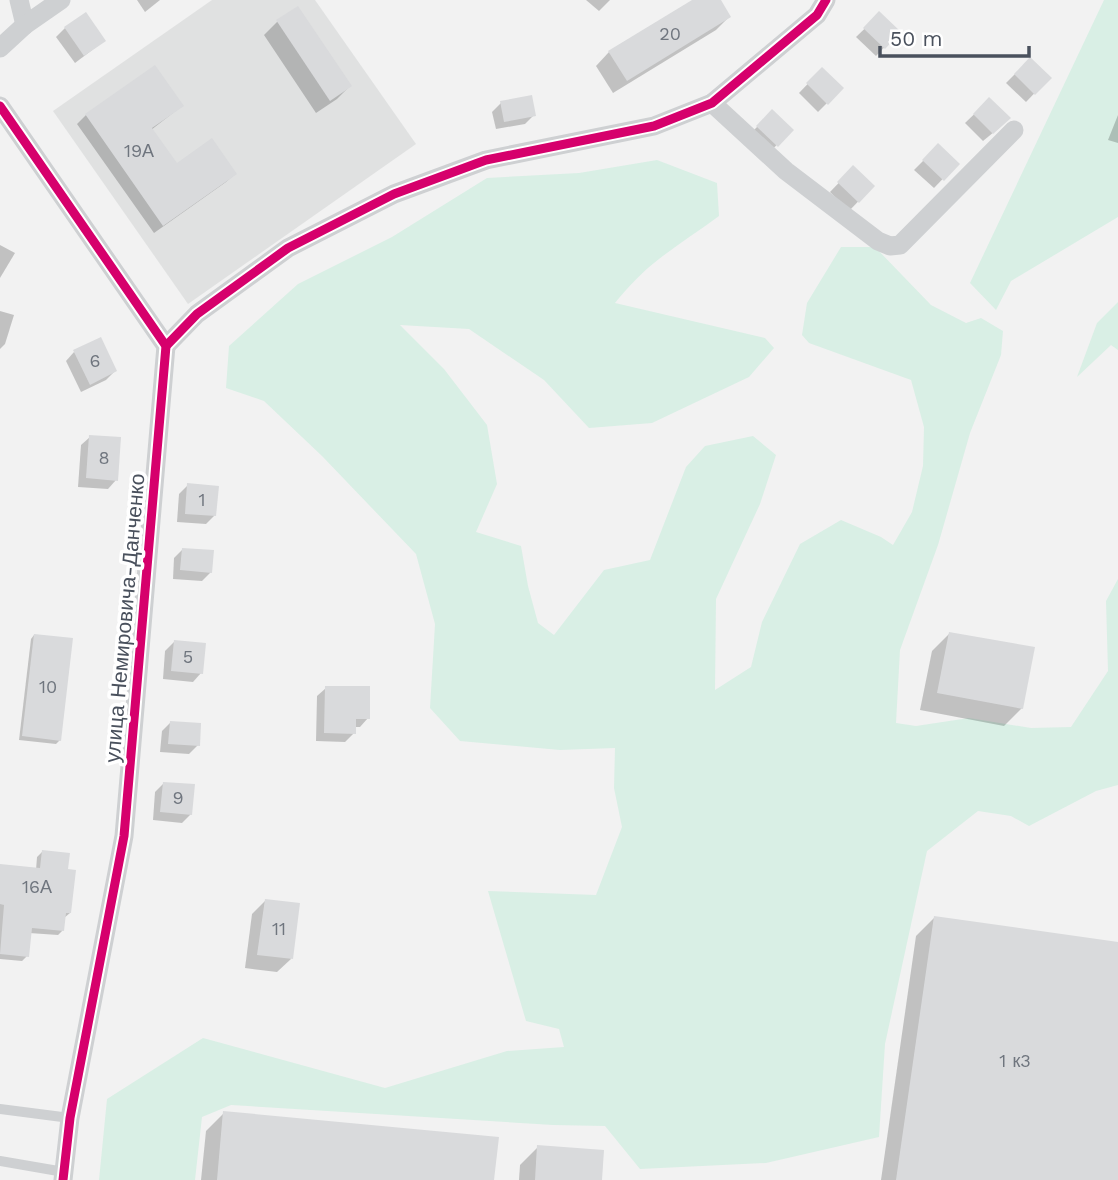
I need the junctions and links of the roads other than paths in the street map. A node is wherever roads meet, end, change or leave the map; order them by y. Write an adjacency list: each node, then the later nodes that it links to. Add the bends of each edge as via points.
1 (19, 0): 4 (street)
2 (61, 0): 4 (street)
3 (826, 0): 6 (street, via 817,15)
4 (25, 25): 5 (street)
5 (0, 48)
6 (712, 103): 8 (street, via 786,171 890,246 900,245); 9 (street, via 654,126 486,160 394,194 288,248 197,314)
7 (0, 106): 9 (street)
8 (1014, 130)
9 (166, 346): 11 (street, улица Немировича-Данченко, via 124,836)
10 (0, 1110): 11 (lane)
11 (70, 1118): 13 (street, улица Немировича-Данченко)
12 (0, 1161): 13 (lane)
13 (64, 1176)

